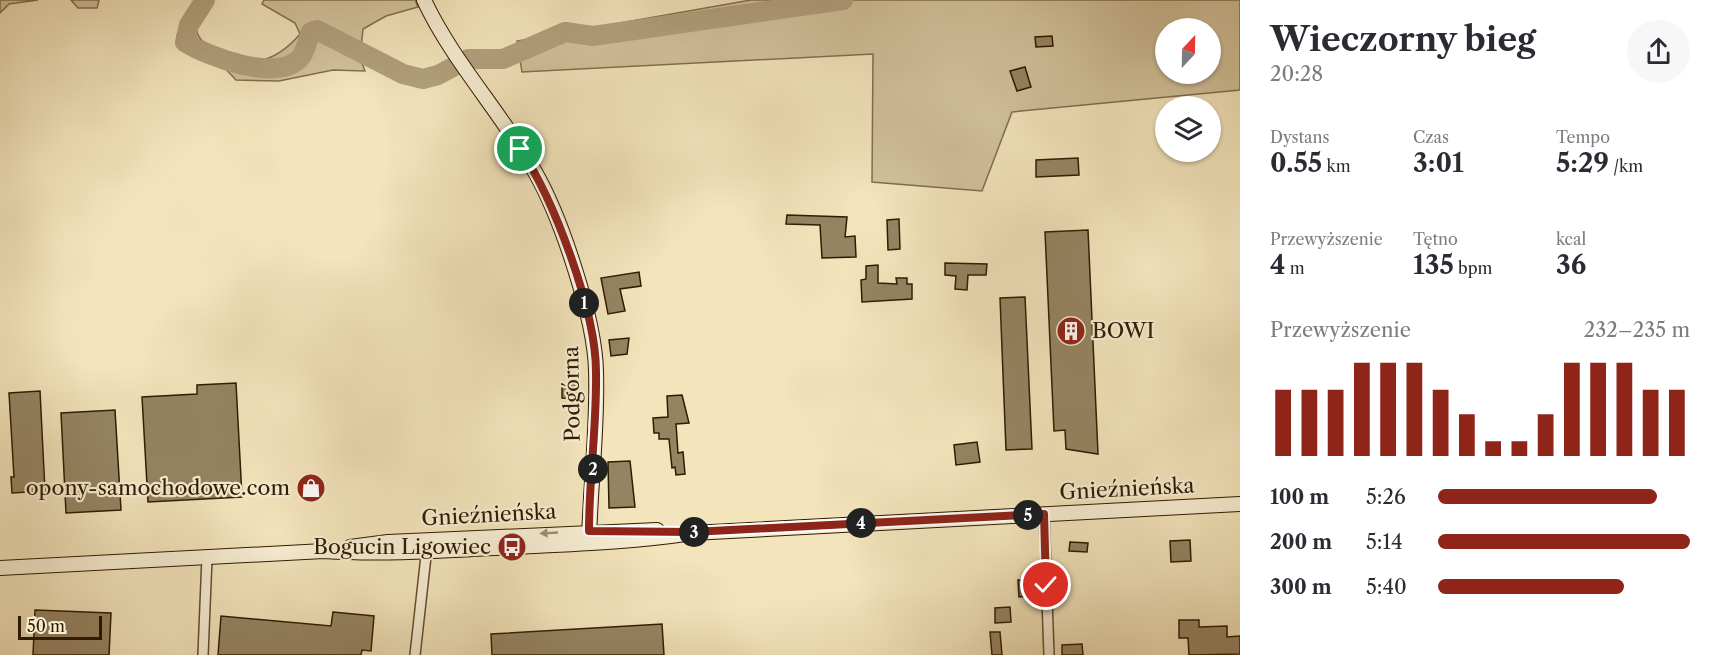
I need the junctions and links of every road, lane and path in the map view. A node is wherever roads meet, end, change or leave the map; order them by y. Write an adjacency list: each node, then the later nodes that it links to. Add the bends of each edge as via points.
1 (424, 0): 4 (main road, Podgórna, via 448,45 546,192 587,314 596,370)
2 (1240, 504): 3 (main road, Gnieźnieńska)
3 (1044, 514): 4 (main road, Gnieźnieńska, via 692,532 652,539); 10 (street)
4 (589, 537): 5 (main road, Gnieźnieńska)
5 (427, 546): 6 (main road, Gnieźnieńska, via 372,543 324,551); 9 (street)
6 (207, 557): 7 (main road, Gnieźnieńska); 8 (street)
7 (0, 568)
8 (203, 655)
9 (415, 655)
10 (1049, 655)

